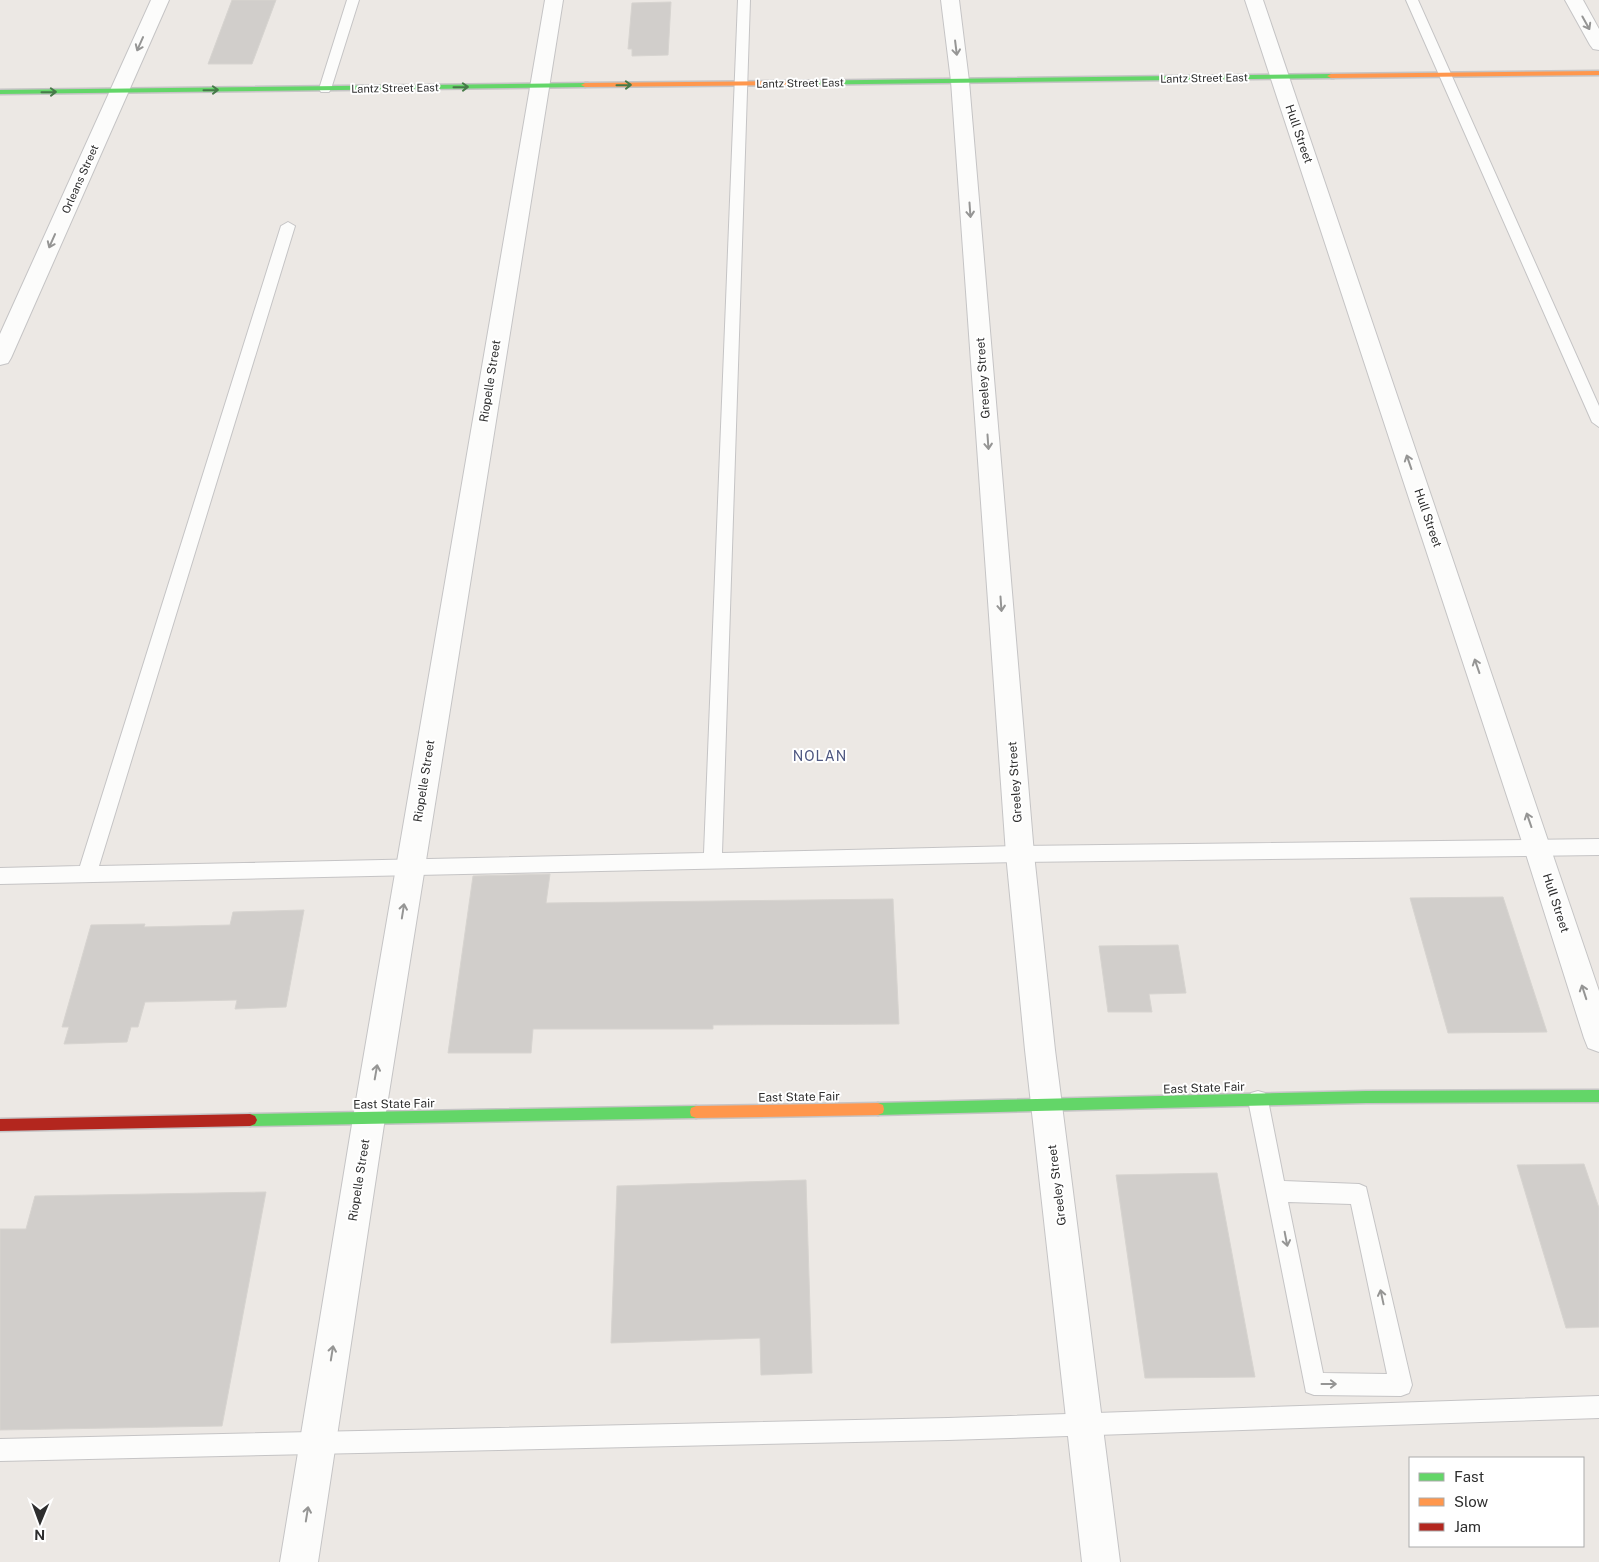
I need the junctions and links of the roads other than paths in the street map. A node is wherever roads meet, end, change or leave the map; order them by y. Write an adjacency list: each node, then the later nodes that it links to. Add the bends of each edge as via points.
1 (160, 0): 17 (street, Orleans Street, one-way to 17)
2 (353, 0): 16 (lane)
3 (554, 0): 15 (street, Riopelle Street)
4 (744, 0): 14 (lane)
5 (950, 0): 13 (street, Greeley Street, one-way to 13)
6 (1254, 0): 12 (street, Hull Street)
7 (1412, 0): 11 (lane)
8 (1574, 0): 9 (street, one-way to 9)
9 (1599, 45)
10 (1599, 73): 11 (street, Lantz Street East)
11 (1445, 75): 12 (street, Lantz Street East); 21 (lane)
12 (1280, 78): 13 (street, Lantz Street East); 23 (street, Hull Street, one-way to 12)
13 (960, 81): 14 (street, Lantz Street East); 24 (street, Greeley Street, one-way to 24)
14 (742, 84): 15 (street, Lantz Street East, one-way to 14); 25 (lane)
15 (539, 86): 16 (street, Lantz Street East, one-way to 15); 26 (street, Riopelle Street)
16 (325, 89): 17 (street, Lantz Street East, one-way to 16)
17 (119, 91): 18 (street, Lantz Street East, one-way to 17); 20 (street, Orleans Street, one-way to 20)
18 (0, 92)
19 (288, 226): 27 (lane)
20 (0, 358)
21 (1599, 422)
22 (1599, 847): 23 (lane)
23 (1538, 848): 24 (lane); 29 (street, Hull Street, one-way to 23)
24 (1020, 854): 25 (lane); 32 (street, Greeley Street)
25 (713, 860): 26 (lane)
26 (410, 867): 27 (lane); 33 (street, Riopelle Street, one-way to 26)
27 (87, 874): 28 (lane)
28 (0, 876)
29 (1599, 1038)
30 (1599, 1096): 31 (street, East State Fair)
31 (1258, 1100): 32 (street, East State Fair); 35 (lane)
32 (1048, 1106): 33 (street, East State Fair); 37 (street, Greeley Street)
33 (368, 1118): 34 (street, East State Fair); 38 (street, Riopelle Street, one-way to 33)
34 (0, 1125)
35 (1277, 1191): 35 (lane, one-way to 35, via 1314,1384 1401,1385 1359,1194)
36 (1599, 1407): 37 (lane)
37 (1085, 1423): 38 (lane, via 919,1430); 41 (street, Greeley Street)
38 (318, 1442): 39 (lane); 40 (street, Riopelle Street, one-way to 38)
39 (0, 1450)
40 (299, 1562)
41 (1101, 1562)

